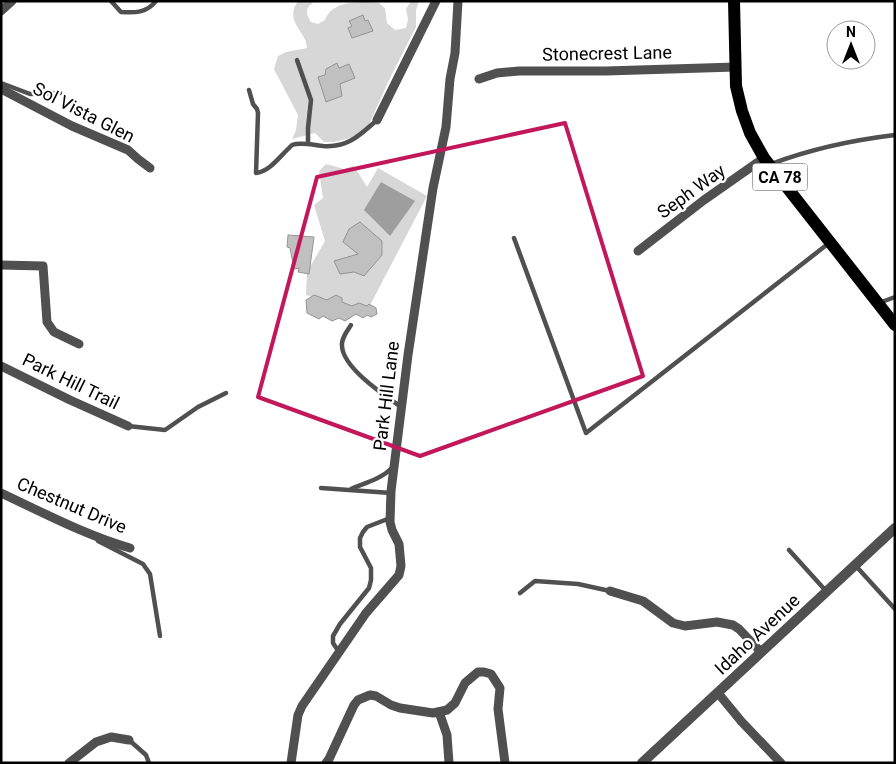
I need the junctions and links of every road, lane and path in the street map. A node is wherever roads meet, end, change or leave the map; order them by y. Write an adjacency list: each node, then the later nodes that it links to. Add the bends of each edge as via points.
1 (12, 1): 7 (street)
2 (112, 1): 3 (lane, via 121,12 128,13 146,10)
3 (156, 1)
4 (436, 1): 15 (street)
5 (458, 1): 31 (street, Park Hill Lane, via 446,127 433,188)
6 (734, 1): 9 (main road, CA 78)
7 (1, 11)
8 (297, 60): 17 (lane, via 311,100)
9 (736, 67): 10 (street, Stonecrest Lane, via 519,70); 18 (main road, CA 78, via 736,86 742,111 750,133)
10 (479, 79)
11 (1, 83): 14 (lane, Sol Vista Glen, via 30,94)
12 (1, 89): 19 (street, Sol Vista Glen, via 72,126 128,150)
13 (249, 90): 17 (lane, via 258,113 256,173 266,170 292,146)
14 (60, 93)
15 (377, 120): 17 (lane, via 357,138 346,143)
16 (895, 135): 18 (lane)
17 (308, 144)
18 (767, 161): 21 (main road, CA 78); 22 (street, Seph Way, via 704,200)
19 (150, 168)
20 (514, 238): 21 (lane, via 586,433)
21 (830, 242): 25 (main road, CA 78)
22 (638, 250)
23 (1, 265): 28 (street, via 43,266 47,322 54,332)
24 (895, 297): 25 (lane)
25 (877, 303): 27 (main road, CA 78)
26 (351, 325): 31 (lane, via 342,341 347,360 360,376)
27 (895, 325)
28 (79, 344)
29 (1, 366): 32 (street, Park Hill Trail)
30 (226, 393): 32 (lane, via 198,407 165,430)
31 (401, 407): 33 (street, Park Hill Lane)
32 (128, 426)
33 (394, 466): 35 (lane, via 375,480); 37 (street, Park Hill Lane)
34 (321, 488): 35 (lane)
35 (349, 490): 37 (lane)
36 (1, 493): 40 (street, Chestnut Drive)
37 (391, 493): 38 (street, Park Hill Lane)
38 (390, 518): 49 (street, Park Hill Lane, via 399,544 399,575 366,613); 49 (lane, via 367,527 360,538 360,547 371,568 371,580 369,588 333,636)
39 (895, 528): 43 (street, Idaho Avenue)
40 (86, 533): 41 (street, Chestnut Drive); 48 (lane, via 143,564 150,574)
41 (130, 548)
42 (788, 550): 45 (lane)
43 (855, 565): 45 (street, Idaho Avenue); 47 (lane)
44 (610, 591): 46 (lane, via 578,584 535,581); 50 (street, via 644,601 673,622 685,626 717,622 733,625)
45 (826, 591): 50 (street, Idaho Avenue)
46 (520, 593)
47 (895, 609)
48 (160, 636)
49 (339, 652): 56 (street, Park Hill Lane, via 302,706)
50 (761, 652): 51 (street, Idaho Avenue)
51 (718, 693): 60 (street, Idaho Avenue); 61 (street)
52 (439, 712): 57 (street, via 400,708 370,695 358,700); 58 (street, via 447,735); 59 (street, via 455,703 465,683 478,672 490,674 500,688 498,710)
53 (130, 740): 54 (street, via 111,737 96,742); 55 (lane, via 146,755)
54 (69, 763)
55 (149, 763)
56 (291, 763)
57 (326, 763)
58 (449, 763)
59 (505, 763)
60 (642, 763)
61 (781, 763)

